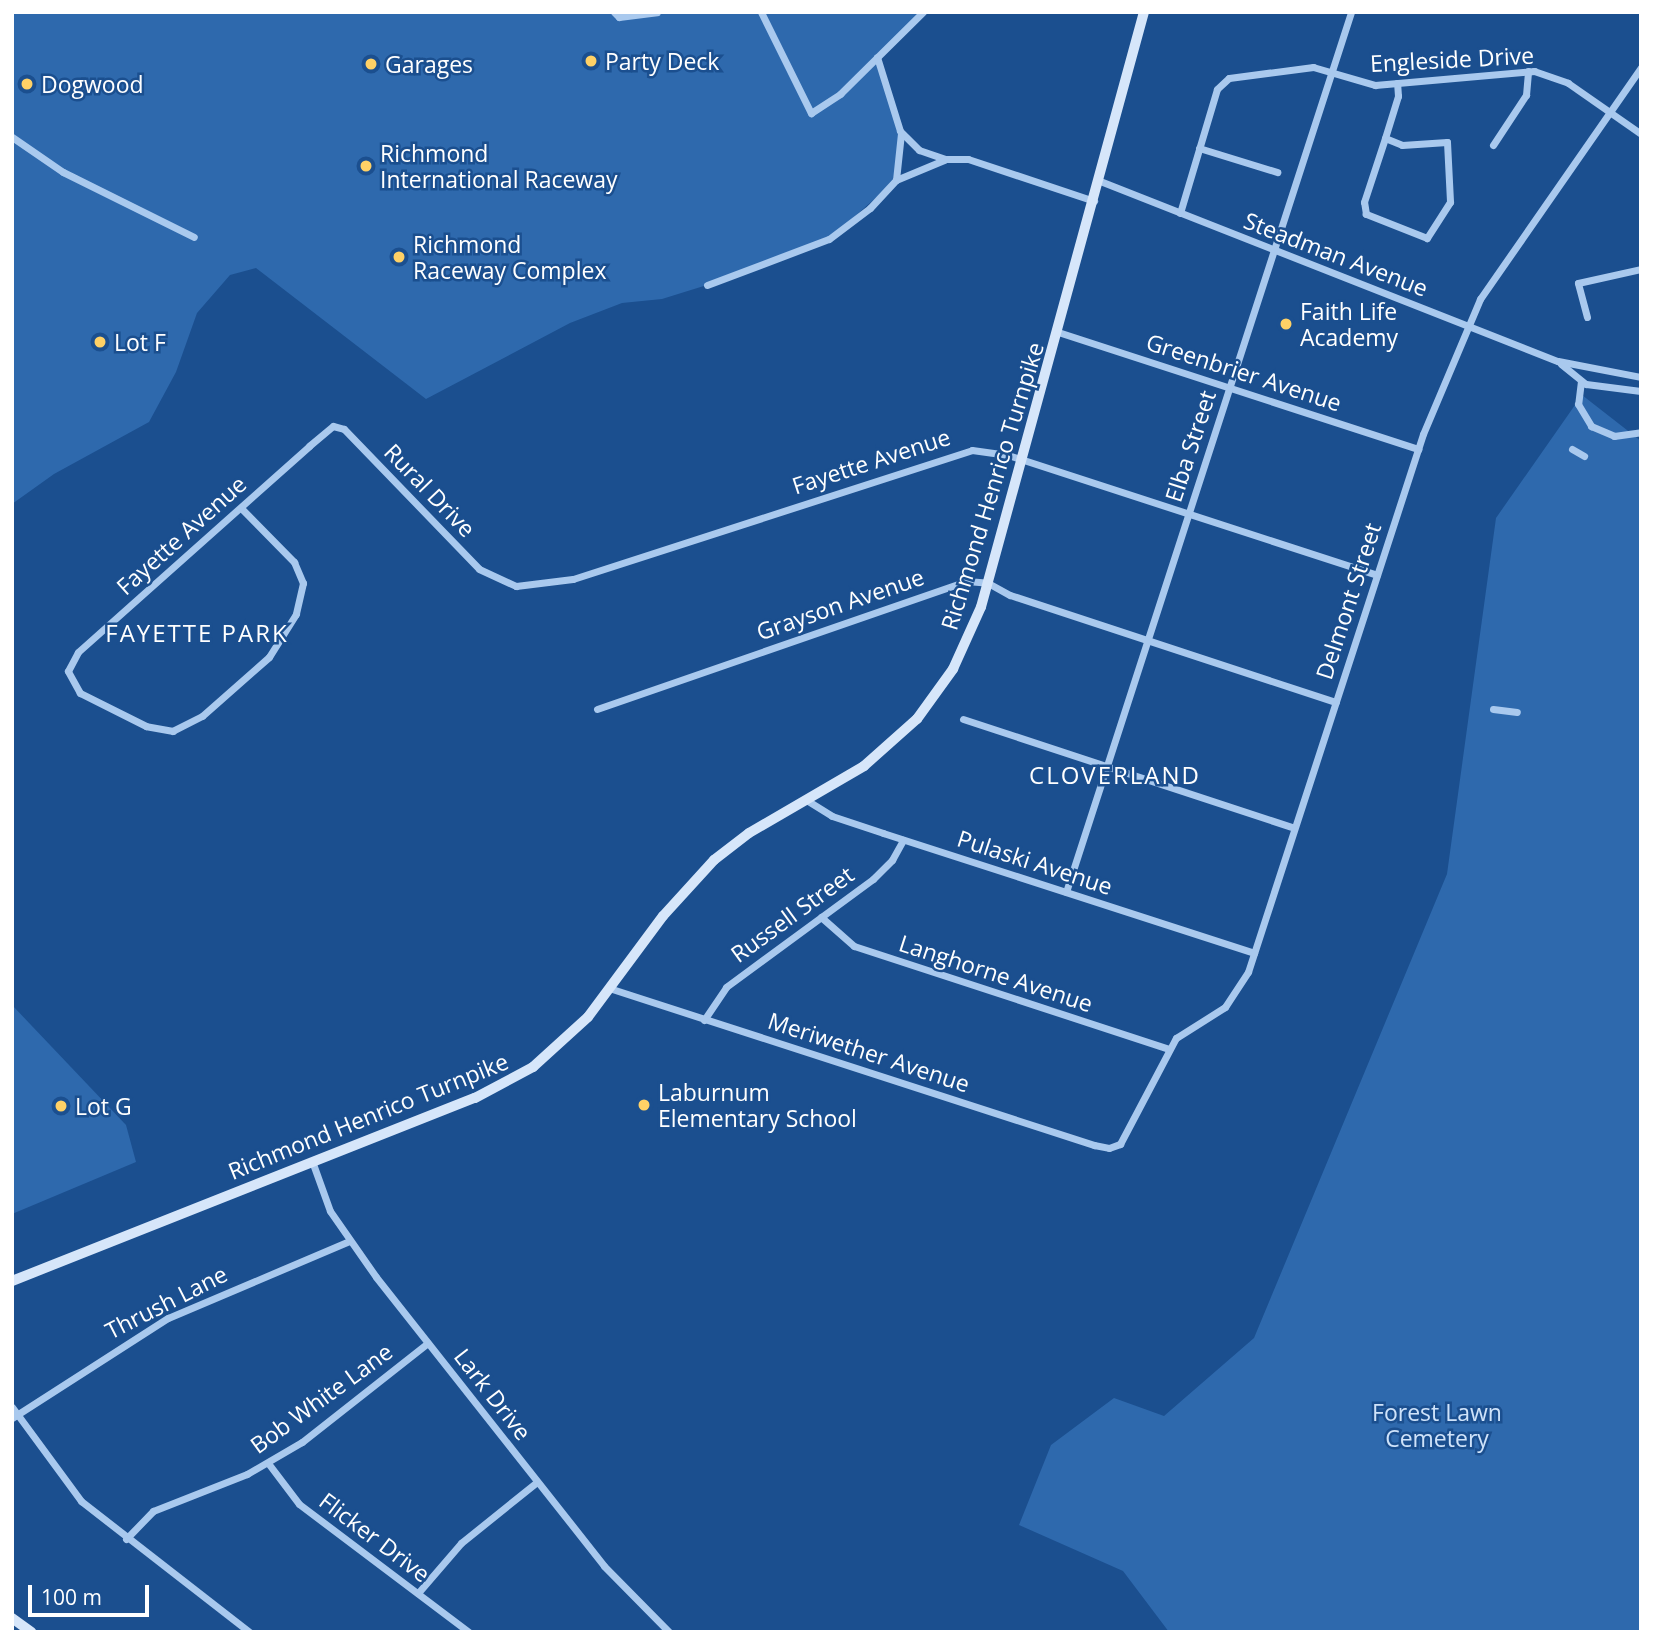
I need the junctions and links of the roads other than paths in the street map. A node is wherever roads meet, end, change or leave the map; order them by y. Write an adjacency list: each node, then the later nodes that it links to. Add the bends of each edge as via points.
1 (614, 12): 2 (street, via 619,17)
2 (657, 12)
3 (761, 12): 7 (street, via 811,113 829,103)
4 (923, 12): 7 (street)
5 (1144, 12): 22 (main road, Richmond Henrico Turnpike)
6 (1352, 12): 10 (street, Elba Street)
7 (877, 57): 13 (street)
8 (1641, 67): 12 (street, Delmont Street)
9 (1528, 71): 11 (street, Engleside Drive); 12 (street, Engleside Drive, via 1568,83); 17 (street, via 1526,95)
10 (1333, 73): 11 (street, Engleside Drive, via 1365,84); 18 (street, Engleside Drive, via 1313,67 1224,80); 26 (street, Elba Street)
11 (1397, 83): 16 (street, via 1397,102)
12 (1609, 113): 14 (street, Engleside Drive); 30 (street, Delmont Street, via 1485,289)
13 (901, 133): 19 (street, via 919,150); 21 (street)
14 (1641, 134)
15 (12, 137): 25 (street, via 63,172)
16 (1385, 138): 16 (street, via 1364,202 1366,214 1427,238 1450,202 1447,142 1402,145)
17 (1493, 145)
18 (1199, 149): 20 (street); 24 (street, Engleside Drive)
19 (944, 159): 21 (street); 23 (street, via 968,159)
20 (1276, 172)
21 (896, 180): 28 (street, via 870,208 829,239)
22 (1100, 181): 23 (main road, Richmond Henrico Turnpike); 24 (street, Steadman Avenue)
23 (1094, 201): 31 (main road, Richmond Henrico Turnpike)
24 (1180, 213): 26 (street, Steadman Avenue)
25 (194, 237)
26 (1274, 250): 30 (street, Steadman Avenue); 35 (street, Elba Street)
27 (1641, 269): 29 (street, via 1578,283)
28 (707, 285)
29 (1587, 317)
30 (1468, 326): 32 (street, Steadman Avenue); 39 (street, Delmont Street)
31 (1058, 332): 35 (street, Greenbrier Avenue); 42 (main road, Richmond Henrico Turnpike)
32 (1558, 361): 33 (street); 34 (street)
33 (1641, 377)
34 (1581, 381): 36 (street); 38 (street, via 1578,404 1591,426 1614,436)
35 (1230, 388): 39 (street, Greenbrier Avenue); 44 (street, Elba Street)
36 (1641, 391)
37 (337, 426): 43 (street, Fayette Avenue); 46 (street, Rural Drive, via 474,564)
38 (1641, 432)
39 (1418, 449): 45 (street, Delmont Street)
40 (1572, 449): 41 (street)
41 (1584, 456)
42 (1023, 460): 44 (street, Fayette Avenue); 46 (street, Fayette Avenue, via 966,450 573,579 534,586); 47 (main road, Richmond Henrico Turnpike)
43 (240, 508): 43 (street, Fayette Avenue, via 294,562 302,576 303,594 296,614 269,657 202,716 173,731 136,721 83,695 72,684 69,665 78,652)
44 (1188, 514): 45 (street, Fayette Avenue); 48 (street, Elba Street)
45 (1377, 575): 49 (street, Delmont Street)
46 (496, 580)
47 (988, 583): 48 (street, Grayson Avenue); 50 (street, Grayson Avenue, via 967,581); 55 (main road, Richmond Henrico Turnpike, via 963,650 932,700 880,754)
48 (1147, 641): 49 (street, Grayson Avenue); 54 (street, Elba Street)
49 (1336, 702): 56 (street, Delmont Street)
50 (597, 709)
51 (1493, 709): 52 (street)
52 (1517, 712)
53 (963, 719): 54 (street)
54 (1106, 766): 56 (street); 58 (street, Elba Street)
55 (808, 801): 57 (street, Pulaski Avenue, via 832,816); 61 (main road, Richmond Henrico Turnpike, via 749,833 714,860 663,916)
56 (1294, 828): 60 (street, Delmont Street)
57 (903, 840): 58 (street, Pulaski Avenue); 59 (street, Russell Street, via 887,867)
58 (1066, 892): 60 (street, Pulaski Avenue)
59 (821, 917): 62 (street, Russell Street, via 726,987); 63 (street, Langhorne Avenue, via 854,946)
60 (1254, 953): 63 (street, Delmont Street, via 1229,1001 1180,1034)
61 (612, 989): 62 (street, Meriwether Avenue); 65 (main road, Richmond Henrico Turnpike, via 564,1043 514,1078)
62 (704, 1020): 64 (street, Meriwether Avenue, via 1094,1145)
63 (1169, 1049): 64 (street, Delmont Street, via 1124,1139)
64 (1115, 1147)
65 (312, 1161): 66 (street, Lark Drive, via 323,1197); 67 (main road, Richmond Henrico Turnpike)
66 (349, 1241): 68 (street, Lark Drive); 69 (street, Thrush Lane, via 168,1318)
67 (12, 1281)
68 (428, 1343): 70 (street, Bob White Lane); 71 (street, Lark Drive)
69 (14, 1413): 72 (street, via 64,1481)
70 (268, 1463): 72 (street, Bob White Lane, via 153,1511); 73 (street, Flicker Drive, via 299,1504)
71 (537, 1482): 73 (street, via 461,1543); 78 (street, Lark Drive, via 625,1591)
72 (126, 1539): 76 (street)
73 (418, 1593): 77 (street, Flicker Drive)
74 (12, 1618): 75 (main road)
75 (31, 1632)
76 (249, 1632)
77 (469, 1632)
78 (669, 1632)

